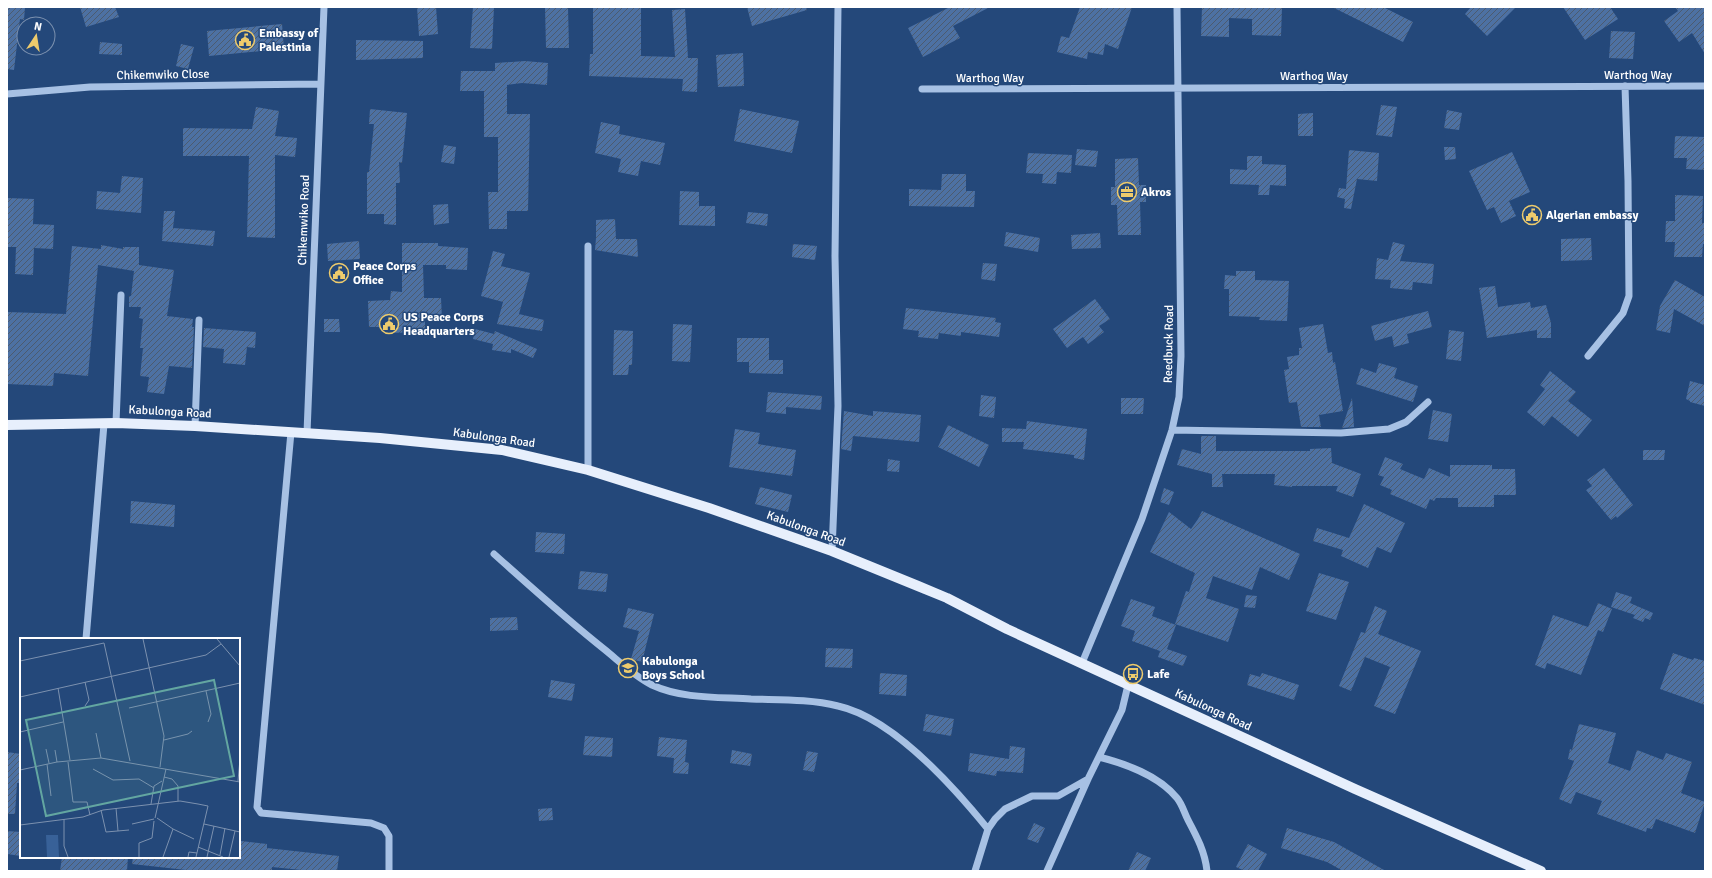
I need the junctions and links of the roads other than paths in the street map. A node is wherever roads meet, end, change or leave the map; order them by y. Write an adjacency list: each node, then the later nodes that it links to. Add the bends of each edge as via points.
1 (324, 7): 4 (street, Chikemwiko Road)
2 (838, 7): 23 (street, via 835,256 838,406)
3 (1177, 7): 7 (street, Reedbuck Road)
4 (320, 84): 9 (street, Chikemwiko Close, via 90,87); 21 (street, Chikemwiko Road)
5 (1625, 86): 6 (street, Warthog Way); 7 (street, Warthog Way); 13 (street, via 1629,296 1623,313)
6 (1705, 86)
7 (1178, 88): 8 (street, Warthog Way); 19 (street, Reedbuck Road, via 1181,356 1179,397)
8 (922, 89)
9 (7, 94)
10 (588, 246): 22 (street)
11 (120, 295): 15 (street)
12 (199, 320): 18 (street)
13 (1588, 356)
14 (1428, 402): 19 (street, via 1406,422 1389,428 1341,432)
15 (116, 423): 16 (main road, Kabulonga Road); 18 (main road, Kabulonga Road)
16 (104, 424): 17 (main road, Kabulonga Road); 25 (street)
17 (7, 425)
18 (195, 426): 20 (main road, Kabulonga Road)
19 (1172, 430): 26 (street, Reedbuck Road, via 1142,519)
20 (291, 432): 21 (main road, Kabulonga Road); 31 (street, via 257,807 261,813 371,823 384,828 389,836)
21 (307, 433): 22 (main road, Kabulonga Road, via 502,450)
22 (588, 470): 23 (main road, Kabulonga Road, via 701,505)
23 (832, 552): 26 (main road, Kabulonga Road, via 947,598)
24 (494, 554): 30 (street, via 586,634 636,675 653,685 691,695 812,702 838,706 859,712 879,723 918,753 969,805)
25 (86, 638)
26 (1082, 663): 27 (main road, Kabulonga Road)
27 (1128, 685): 28 (street, via 1122,710); 35 (main road, Kabulonga Road)
28 (1099, 757): 29 (street); 34 (street, via 1124,763 1164,784 1178,798 1206,858)
29 (1088, 779): 30 (street, via 1058,796 1032,796 1004,808); 33 (street)
30 (988, 829): 32 (street)
31 (389, 871)
32 (975, 871)
33 (1047, 871)
34 (1207, 871)
35 (1542, 871)

